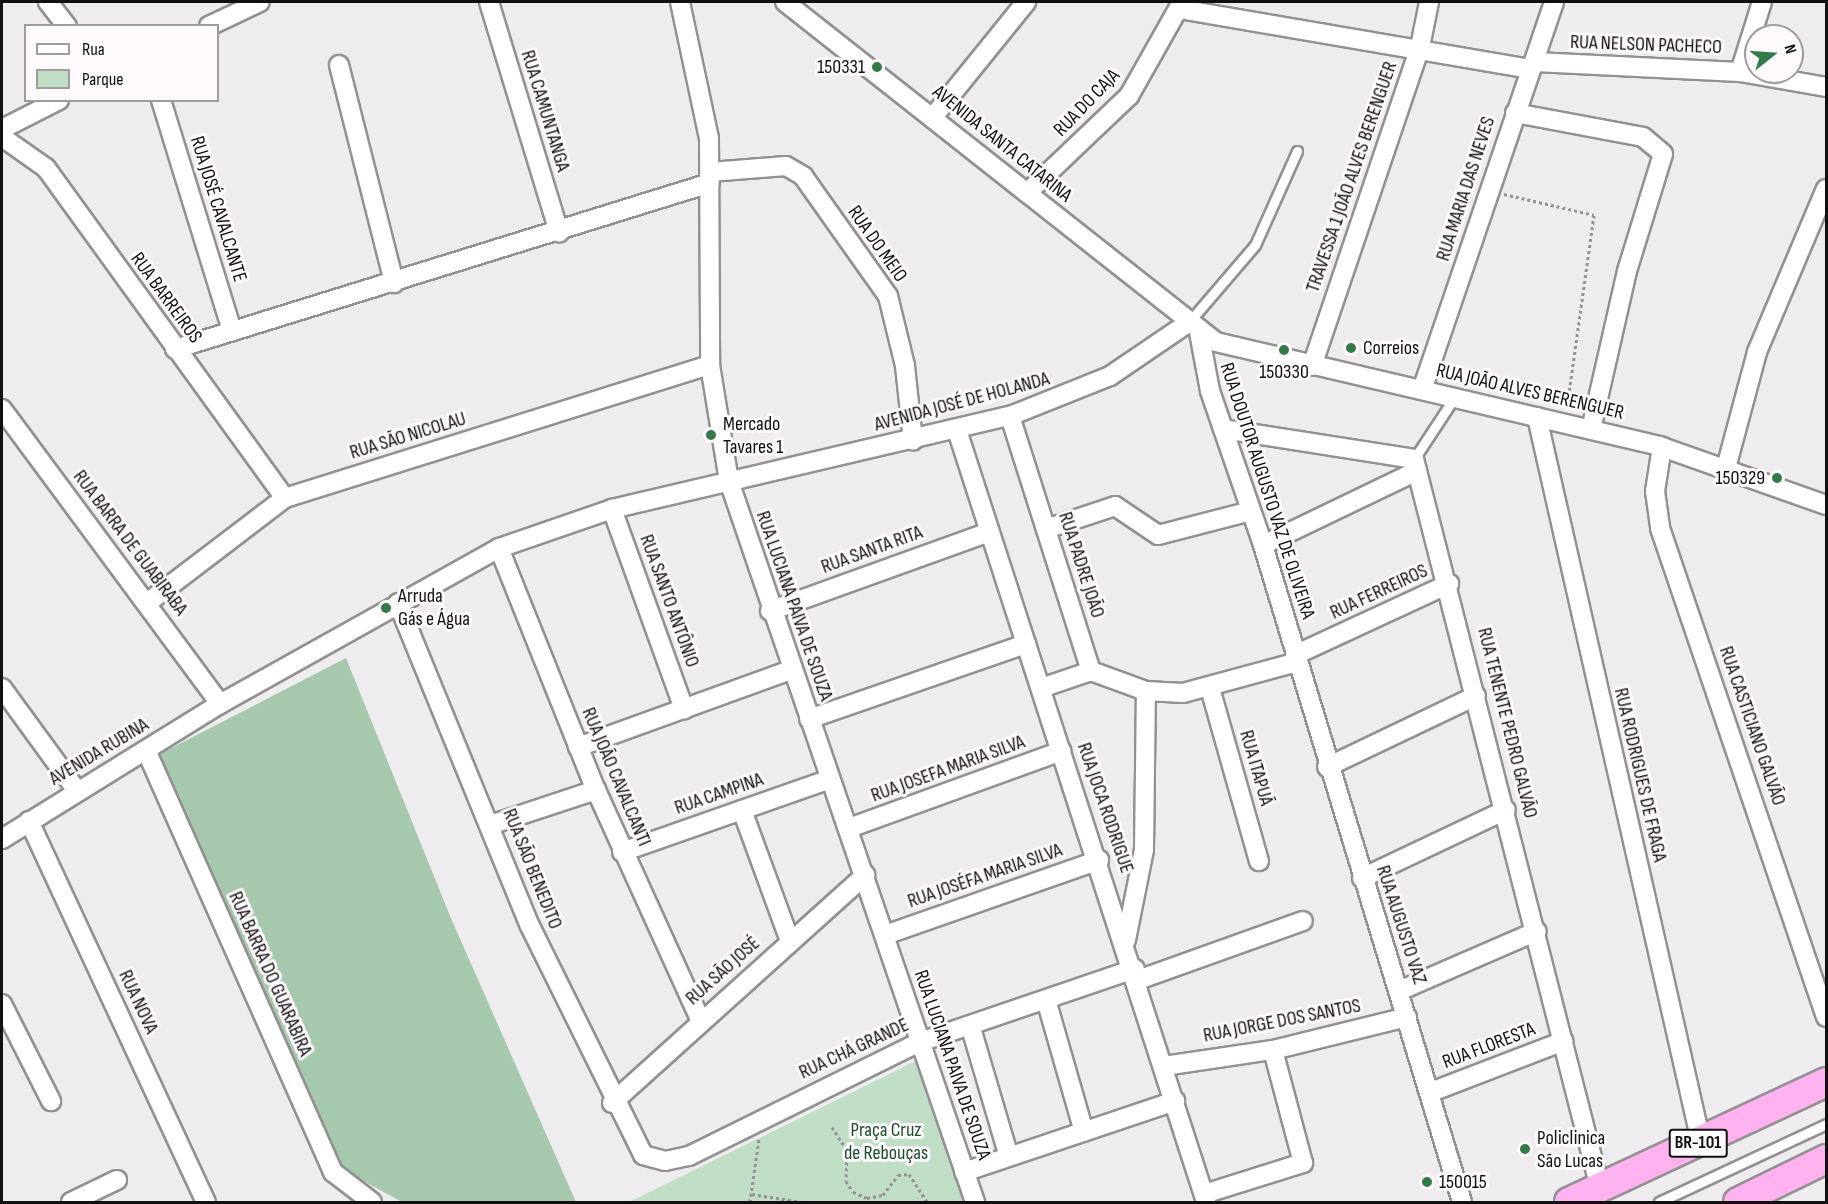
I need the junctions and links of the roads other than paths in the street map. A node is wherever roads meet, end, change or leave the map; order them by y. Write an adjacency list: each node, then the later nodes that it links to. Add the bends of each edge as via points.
1 (48, 2): 11 (street)
2 (260, 2): 12 (street)
3 (489, 2): 28 (street, RUA CAMUNTANGA)
4 (680, 2): 25 (street, RUA LUCIANA PAIVA DE SOUZA, via 709,139)
5 (785, 2): 21 (street, AVENIDA SANTA CATARINA)
6 (1026, 2): 21 (street)
7 (1429, 2): 13 (street, TRAVESSA 1 JOÃO ALVES BERENGUER)
8 (1554, 2): 14 (street, RUA MARIA DAS NEVES)
9 (1762, 2): 16 (street)
10 (1180, 5): 13 (street, RUA NELSON PACHECO); 27 (street, RUA DO CAJA, via 1129,96)
11 (64, 24)
12 (213, 24)
13 (1420, 47): 14 (street, RUA NELSON PACHECO); 34 (street, TRAVESSA 1 JOÃO ALVES BERENGUER)
14 (1533, 65): 16 (street, RUA NELSON PACHECO); 20 (street, RUA MARIA DAS NEVES)
15 (339, 66): 29 (street)
16 (1740, 72): 17 (street, RUA NELSON PACHECO)
17 (1827, 87)
18 (55, 102): 22 (street)
19 (162, 102): 31 (street, RUA JOSÉ CAVALCANTE)
20 (1515, 113): 35 (street, RUA MARIA DAS NEVES); 41 (street, via 1650,140 1663,154 1658,183 1627,271)
21 (933, 117): 27 (street, AVENIDA SANTA CATARINA)
22 (2, 129)
23 (2, 137): 32 (street, RUA BARREIROS, via 45,168)
24 (1297, 151): 30 (lane, via 1255,245)
25 (710, 177): 28 (street); 33 (street, RUA LUCIANA PAIVA DE SOUZA); 43 (street, RUA DO MEIO, via 786,166 803,176 888,296 901,345)
26 (1827, 189): 46 (street, via 1757,352)
27 (1027, 193): 30 (street, AVENIDA SANTA CATARINA)
28 (559, 233): 29 (street)
29 (394, 283): 31 (street)
30 (1193, 327): 34 (street, RUA JOÃO ALVES BERENGUER, via 1227,345); 38 (street, AVENIDA JOSÉ DE HOLANDA, via 1110,376); 40 (street, RUA DOUTOR AUGUSTO VAZ DE OLIVEIRA)
31 (232, 331): 32 (street)
32 (175, 349): 48 (street, RUA BARREIROS)
33 (710, 365): 47 (street, RUA LUCIANA PAIVA DE SOUZA); 48 (street, RUA SÃO NICOLAU)
34 (1312, 366): 35 (street, RUA JOÃO ALVES BERENGUER)
35 (1422, 390): 36 (street, RUA JOÃO ALVES BERENGUER)
36 (1454, 398): 39 (street, RUA JOÃO ALVES BERENGUER); 45 (lane)
37 (2, 409): 57 (street, RUA BARRA DE GUABIRABA)
38 (1011, 417): 42 (street, AVENIDA JOSÉ DE HOLANDA); 52 (street, RUA PADRE JOÃO)
39 (1537, 417): 41 (street, RUA JOÃO ALVES BERENGUER); 114 (street, RUA RODRIGUES DE FRAGA)
40 (1223, 429): 45 (street); 51 (street, RUA DOUTOR AUGUSTO VAZ DE OLIVEIRA)
41 (1591, 429): 44 (street, RUA JOÃO ALVES BERENGUER)
42 (957, 430): 43 (street, AVENIDA JOSÉ DE HOLANDA); 53 (street, RUA JOCA RODRIGUE)
43 (913, 441): 47 (street, AVENIDA JOSÉ DE HOLANDA)
44 (1662, 447): 46 (street, RUA JOÃO ALVES BERENGUER); 100 (street, RUA CASTICIANO GALVÃO, via 1655,490 1660,528)
45 (1415, 465): 54 (street); 56 (street, RUA TENENTE PEDRO GALVÃO)
46 (1726, 468): 49 (street, RUA JOÃO ALVES BERENGUER)
47 (729, 481): 50 (street, AVENIDA JOSÉ DE HOLANDA); 59 (street, RUA LUCIANA PAIVA DE SOUZA)
48 (285, 498): 57 (street, RUA SÃO NICOLAU)
49 (1826, 505)
50 (612, 509): 55 (street, AVENIDA JOSÉ DE HOLANDA); 70 (street, RUA SANTO ANTÔNIO)
51 (1251, 511): 52 (street, via 1158,535 1115,506); 54 (street, RUA DOUTOR AUGUSTO VAZ DE OLIVEIRA)
52 (1046, 530): 63 (street, RUA PADRE JOÃO)
53 (989, 532): 59 (street, RUA SANTA RITA); 60 (street, RUA JOCA RODRIGUE)
54 (1263, 545): 61 (street, RUA DOUTOR AUGUSTO VAZ DE OLIVEIRA)
55 (499, 548): 58 (street, AVENIDA RUBINA); 72 (street, RUA JOÃO CAVALCANTI)
56 (1449, 584): 61 (street, RUA FERREIROS); 68 (street, RUA TENENTE PEDRO GALVÃO)
57 (147, 603): 69 (street, RUA BARRA DE GUABIRABA)
58 (398, 603): 69 (street, AVENIDA RUBINA); 82 (street, RUA SÃO BENEDITO)
59 (770, 611): 62 (street, RUA LUCIANA PAIVA DE SOUZA)
60 (1026, 644): 65 (street, RUA JOCA RODRIGUE); 71 (street)
61 (1296, 659): 66 (street, RUA FERREIROS); 75 (street, RUA AUGUSTO VAZ)
62 (791, 669): 70 (street); 71 (street, RUA LUCIANA PAIVA DE SOUZA)
63 (1091, 671): 65 (street); 67 (street)
64 (2, 688): 78 (street)
65 (1041, 688): 74 (street, RUA JOCA RODRIGUE)
66 (1210, 688): 67 (street, RUA FERREIROS); 87 (street, RUA ITAPUÃ)
67 (1146, 692): 94 (street, via 1144,850)
68 (1476, 696): 75 (street); 80 (street, RUA TENENTE PEDRO GALVÃO)
69 (220, 704): 73 (street, AVENIDA RUBINA)
70 (684, 709): 72 (street)
71 (809, 719): 76 (street, RUA LUCIANA PAIVA DE SOUZA)
72 (578, 747): 77 (street, RUA JOÃO CAVALCANTI)
73 (146, 750): 78 (street, AVENIDA RUBINA); 124 (street, RUA BARRA DO GUARABIRA, via 333,1172)
74 (1062, 751): 83 (street, RUA JOSEFA MARIA SILVA); 86 (street, RUA JOCA RODRIGUE)
75 (1327, 767): 89 (street, RUA AUGUSTO VAZ)
76 (830, 779): 79 (street, RUA CAMPINA); 83 (street, RUA LUCIANA PAIVA DE SOUZA)
77 (596, 790): 82 (street); 85 (street, RUA JOÃO CAVALCANTI)
78 (77, 791): 81 (street, AVENIDA RUBINA)
79 (741, 810): 85 (street, RUA CAMPINA); 93 (street)
80 (1506, 810): 89 (street); 91 (street, RUA TENENTE PEDRO GALVÃO)
81 (29, 820): 84 (street, AVENIDA RUBINA); 123 (street, RUA NOVA)
82 (490, 825): 111 (street, RUA SÃO BENEDITO)
83 (849, 828): 88 (street, RUA LUCIANA PAIVA DE SOUZA)
84 (2, 839)
85 (622, 852): 101 (street, RUA JOÃO CAVALCANTI)
86 (1099, 860): 92 (street, RUA JOSÉFA MARIA SILVA); 94 (street, RUA JOCA RODRIGUE)
87 (1259, 861)
88 (865, 875): 92 (street, RUA LUCIANA PAIVA DE SOUZA); 93 (street, RUA SÃO JOSÉ)
89 (1362, 878): 96 (street, RUA AUGUSTO VAZ)
90 (1303, 921): 95 (street, RUA CHÁ GRANDE)
91 (1537, 932): 96 (street); 103 (street, RUA TENENTE PEDRO GALVÃO)
92 (885, 934): 104 (street, RUA LUCIANA PAIVA DE SOUZA)
93 (790, 940): 101 (street, RUA SÃO JOSÉ)
94 (1126, 940): 95 (street, RUA JOCA RODRIGUE)
95 (1137, 974): 97 (street, RUA CHÁ GRANDE); 106 (street, RUA JOCA RODRIGUE)
96 (1399, 991): 99 (street, RUA AUGUSTO VAZ)
97 (1047, 1003): 102 (street, RUA CHÁ GRANDE); 113 (street)
98 (2, 1004): 109 (street)
99 (1407, 1017): 105 (street, RUA JORGE DOS SANTOS); 108 (street, RUA AUGUSTO VAZ)
100 (1827, 1017)
101 (701, 1021): 111 (street, RUA SÃO JOSÉ)
102 (971, 1028): 104 (street, RUA CHÁ GRANDE); 116 (street)
103 (1564, 1041): 108 (street, RUA FLORESTA); 120 (street, RUA TENENTE PEDRO GALVÃO)
104 (920, 1042): 115 (street, RUA CHÁ GRANDE, via 679,1159 654,1160); 118 (street, RUA LUCIANA PAIVA DE SOUZA)
105 (1273, 1050): 106 (street, RUA JORGE DOS SANTOS); 121 (street, via 1303,1152 1300,1165)
106 (1164, 1066): 110 (street, RUA JOCA RODRIGUE)
107 (1827, 1082): 114 (highway, BR-101)
108 (1431, 1092): 126 (street, RUA AUGUSTO VAZ)
109 (51, 1101)
110 (1175, 1101): 113 (street); 121 (street, RUA JOCA RODRIGUE)
111 (612, 1103): 115 (street, RUA SÃO BENEDITO)
112 (1827, 1124): 128 (lane)
113 (1084, 1132): 116 (street)
114 (1701, 1142): 120 (highway, BR-101)
115 (636, 1147)
116 (1009, 1157): 118 (street)
117 (1827, 1159): 129 (highway)
118 (964, 1172): 125 (street, RUA LUCIANA PAIVA DE SOUZA)
119 (117, 1180): 122 (street)
120 (1600, 1188): 127 (highway, BR-101)
121 (1205, 1198)
122 (71, 1203)
123 (206, 1203)
124 (372, 1203)
125 (975, 1203)
126 (1462, 1203)
127 (1569, 1203)
128 (1659, 1203)
129 (1738, 1203)

